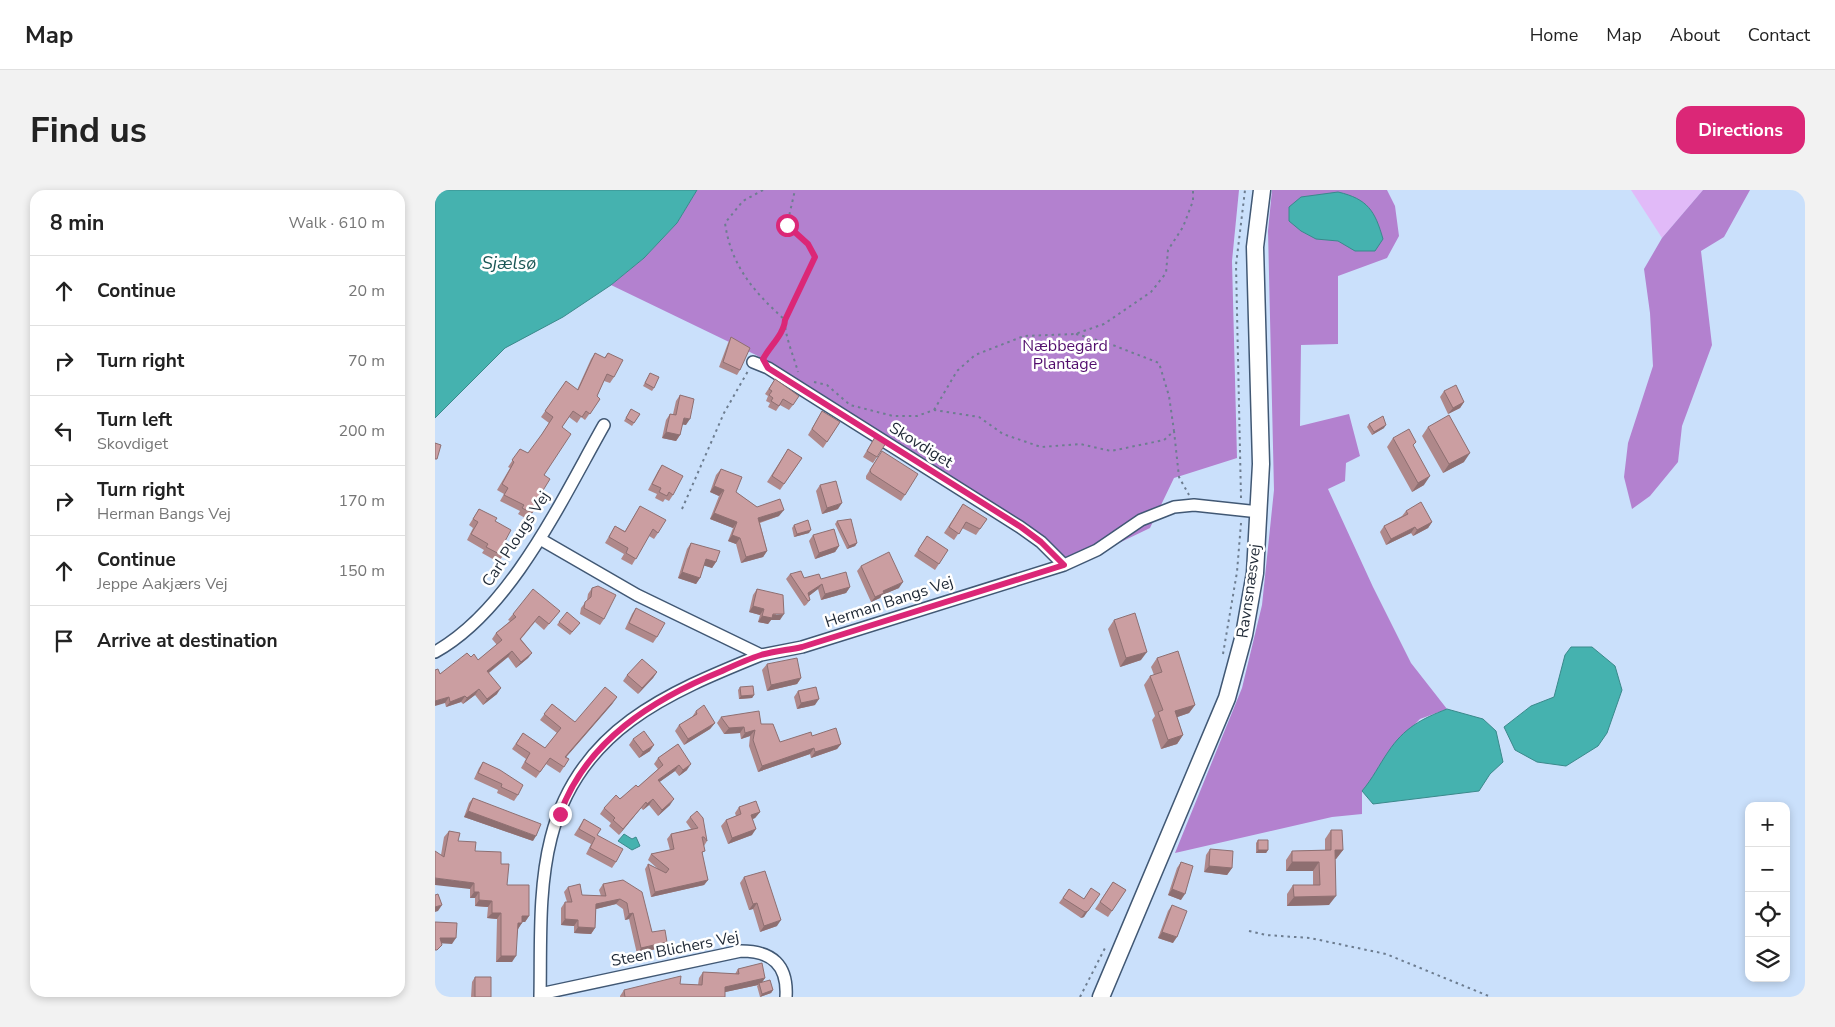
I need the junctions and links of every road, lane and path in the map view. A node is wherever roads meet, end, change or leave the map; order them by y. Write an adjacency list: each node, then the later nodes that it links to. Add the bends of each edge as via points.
1 (763, 190): 6 (path, via 743,201 725,224 728,242 742,275)
2 (795, 190): 6 (path, via 787,225 808,244 815,257)
3 (1193, 190): 8 (path, via 1193,201 1183,227 1168,250 1166,273 1156,286 1110,320)
4 (1245, 190): 16 (path, via 1236,265)
5 (1262, 190): 19 (main road, Ravnsnæsvej, via 1255,247 1261,464)
6 (785, 320): 7 (path)
7 (784, 330): 10 (path, via 771,343 763,359); 11 (path)
8 (1075, 334): 13 (path, via 1024,336 975,355 957,371); 15 (path, via 1159,363 1169,396)
9 (753, 362): 10 (street, Skovdiget); 18 (path, via 724,413)
10 (768, 368): 22 (street, Skovdiget, via 1021,527)
11 (798, 373)
12 (812, 382): 13 (path, via 827,385 850,405 893,416 917,416)
13 (934, 410): 15 (path, via 979,417 1003,434 1041,447 1080,444 1111,450 1164,440)
14 (604, 425): 21 (street, Carl Plougs Vej)
15 (1174, 431): 17 (path, via 1179,476)
16 (1241, 502)
17 (1194, 505): 19 (street, Herman Bangs Vej); 22 (street, Herman Bangs Vej, via 1156,513 1097,550)
18 (682, 509)
19 (1259, 512): 28 (main road, Ravnsnæsvej, via 1255,573 1244,634 1227,698 1190,792)
20 (1241, 518): 25 (path, via 1237,572)
21 (540, 539): 23 (street, Carl Plougs Vej, via 495,601 472,625); 24 (street, via 637,595)
22 (1064, 565): 24 (street, Herman Bangs Vej, via 802,647)
23 (435, 652)
24 (761, 655): 29 (street, Herman Bangs Vej, via 689,684 660,700 600,747 581,770 566,796 551,838 544,879)
25 (1222, 659)
26 (1249, 931): 34 (path, via 1310,938 1385,954)
27 (1107, 945): 31 (path)
28 (1112, 967): 32 (main road, Ravnsnæsvej); 33 (main road, Ravnsnæsvej)
29 (540, 996): 30 (street, Steen Blichers Vej, via 741,951 759,951 781,967 787,982)
30 (786, 997)
31 (1080, 997)
32 (1097, 997)
33 (1101, 997)
34 (1491, 997)

